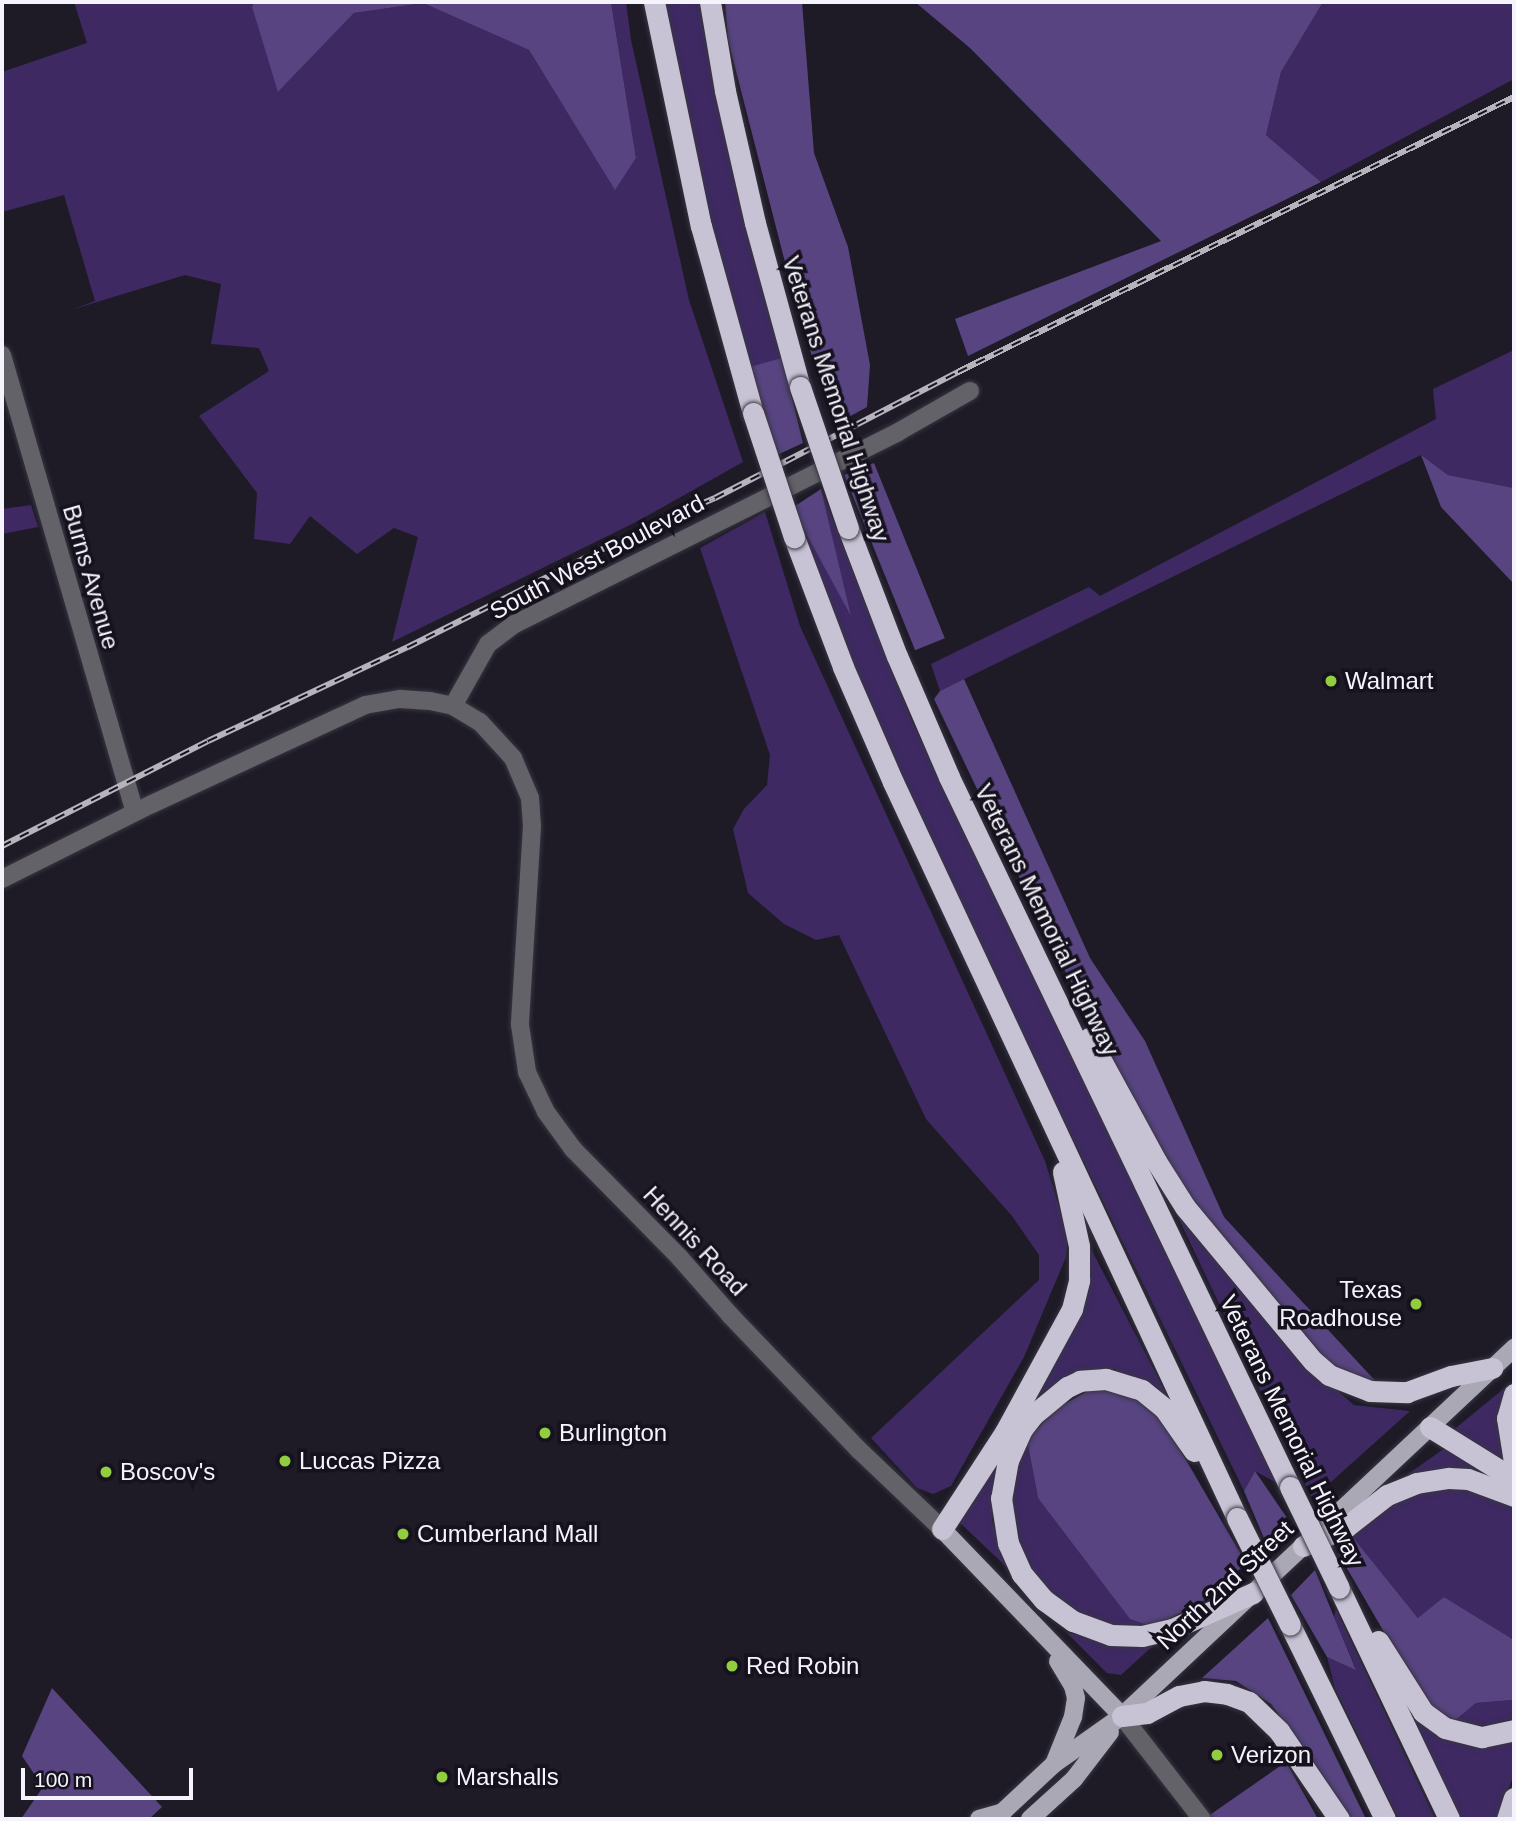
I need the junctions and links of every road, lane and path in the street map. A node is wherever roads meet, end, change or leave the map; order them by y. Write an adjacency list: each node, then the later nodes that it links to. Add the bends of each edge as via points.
1 (654, 2): 9 (highway, bridge, via 701,226 753,413 794,537 843,667)
2 (709, 2): 7 (highway, Veterans Memorial Highway, bridge, via 755,223 800,387 897,656)
3 (2, 355): 6 (street, Burns Avenue)
4 (970, 391): 5 (street, South West Boulevard, via 898,432 515,624 488,644)
5 (453, 706): 6 (street, via 400,699 365,705); 18 (street, Hennis Road, via 480,722 504,745 530,798 520,1025 527,1072 546,1112 573,1149 730,1315)
6 (135, 812): 8 (street)
7 (970, 820): 11 (highway, via 1169,1183 1200,1227 1313,1361 1345,1383 1388,1392 1424,1388 1451,1376); 20 (highway, Veterans Memorial Highway, bridge)
8 (2, 879)
9 (974, 960): 17 (highway); 18 (highway, via 1062,1168 1075,1214 1080,1262 1072,1309 1061,1334)
10 (1514, 1348): 11 (main road, North 2nd Street)
11 (1492, 1368): 13 (main road, North 2nd Street)
12 (1514, 1394): 14 (highway, via 1507,1418)
13 (1430, 1427): 15 (highway); 19 (main road, North 2nd Street)
14 (1514, 1462)
15 (1514, 1479)
16 (1514, 1496): 19 (highway, via 1468,1479 1416,1483 1387,1495 1346,1527)
17 (1237, 1518): 21 (highway, via 1164,1408 1142,1390 1106,1379 1080,1381 1056,1393 1022,1429 1008,1460 1001,1498 1008,1543 1022,1574 1032,1588 1073,1621 1111,1635 1143,1636 1172,1629); 32 (highway, bridge)
18 (942, 1529): 22 (main road, Hennis Road)
19 (1303, 1546): 21 (main road, North 2nd Street)
20 (1339, 1588): 24 (highway, via 1423,1712 1445,1728 1468,1736); 33 (highway, Veterans Memorial Highway)
21 (1253, 1593): 23 (main road, North 2nd Street)
22 (1028, 1620): 23 (main road, Hennis Road); 25 (main road, via 1036,1638 1064,1670 1076,1698)
23 (1122, 1716): 25 (main road); 29 (main road, via 1074,1779); 30 (street); 31 (highway, via 1147,1713 1179,1696 1204,1691 1249,1702 1279,1731)
24 (1514, 1730)
25 (1054, 1764): 27 (main road)
26 (1514, 1798): 34 (highway)
27 (999, 1816): 28 (main road)
28 (979, 1819)
29 (1030, 1819)
30 (1202, 1819)
31 (1339, 1819)
32 (1385, 1819)
33 (1450, 1819)
34 (1507, 1819)

